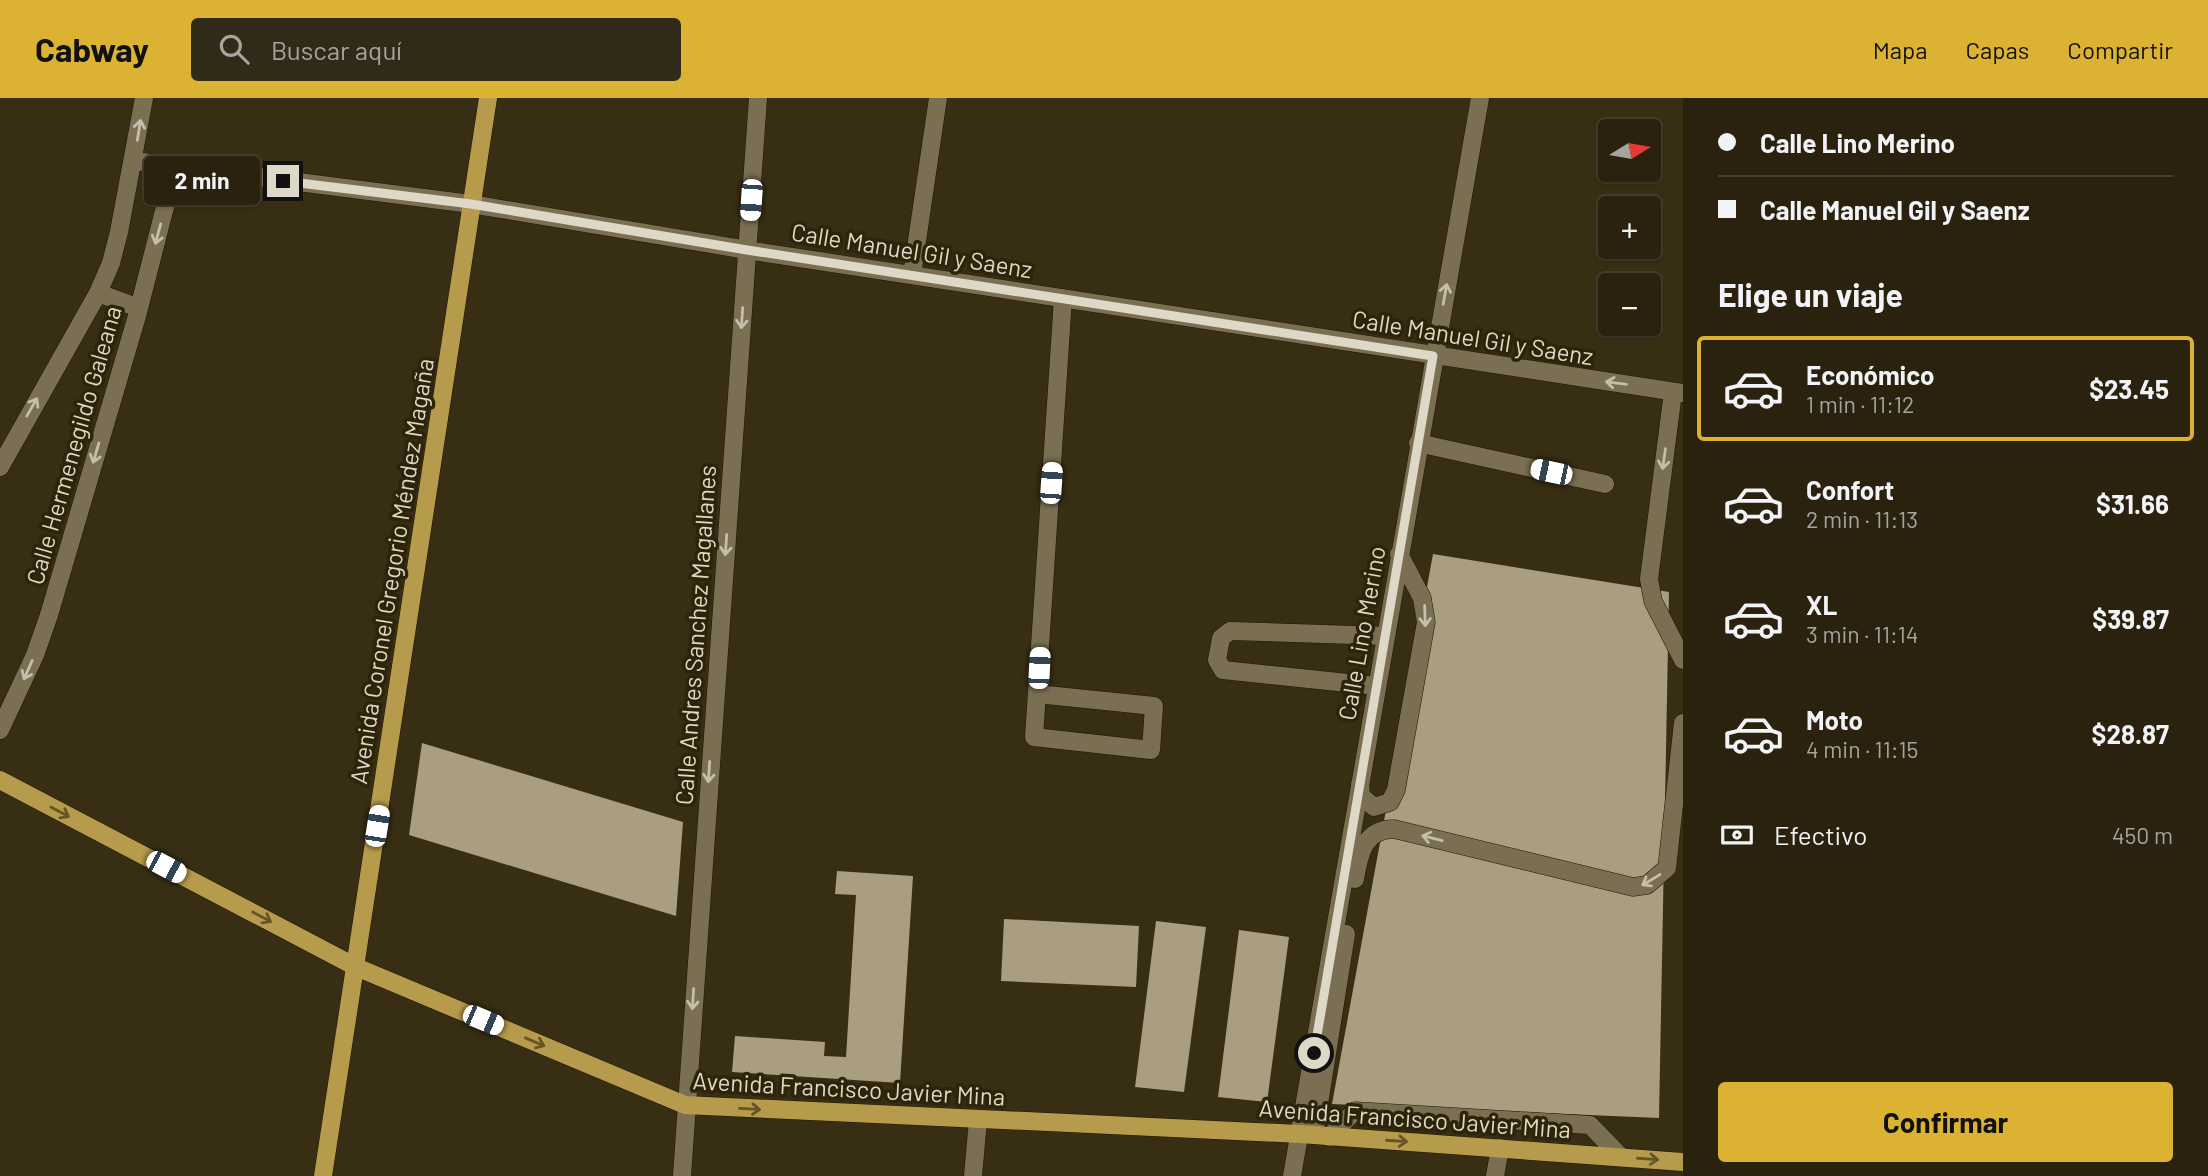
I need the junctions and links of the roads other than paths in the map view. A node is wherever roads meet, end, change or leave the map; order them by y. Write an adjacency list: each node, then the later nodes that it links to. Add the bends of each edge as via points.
1 (144, 98): 6 (street, one-way to 1)
2 (488, 98): 8 (main road, Avenida Coronel Gregorio Méndez Magaña)
3 (758, 98): 9 (street, Calle Andres Sanchez Magallanes)
4 (938, 98): 10 (street)
5 (1480, 98): 14 (street, Calle Lino Merino, one-way to 5)
6 (134, 161): 7 (street, Calle Manuel Gil y Saenz); 11 (street, via 111,263)
7 (175, 168): 8 (street, Calle Manuel Gil y Saenz); 13 (street, Calle Hermenegildo Galeana, one-way to 13)
8 (471, 204): 9 (street, Calle Manuel Gil y Saenz); 28 (main road, Avenida Coronel Gregorio Méndez Magaña)
9 (747, 250): 10 (street, Calle Manuel Gil y Saenz); 29 (street, Calle Andres Sanchez Magallanes, one-way to 29)
10 (912, 275): 12 (street, Calle Manuel Gil y Saenz)
11 (99, 293): 13 (street); 17 (street, one-way to 11)
12 (1063, 298): 14 (street, Calle Manuel Gil y Saenz); 23 (street)
13 (139, 308): 25 (street, Calle Hermenegildo Galeana, one-way to 25, via 35,655)
14 (1433, 356): 15 (street, Calle Manuel Gil y Saenz, one-way to 14); 16 (street, Calle Lino Merino)
15 (1678, 392): 21 (street, one-way to 21, via 1649,579 1653,601)
16 (1418, 443): 18 (street); 19 (street, Calle Lino Merino)
17 (0, 467)
18 (1605, 484)
19 (1399, 554): 20 (street, Calle Lino Merino); 27 (street, one-way to 27, via 1422,598 1426,622 1396,790 1390,802 1374,807 1361,796)
20 (1385, 636): 22 (street, Calle Lino Merino); 22 (street, via 1230,631 1221,638 1217,660 1223,670)
21 (1683, 660)
22 (1376, 686): 27 (street, Calle Lino Merino)
23 (1037, 695): 23 (street, via 1034,737 1151,750 1154,706)
24 (1683, 723): 31 (street, one-way to 31, via 1667,868 1647,885 1633,887 1394,829 1383,829 1368,839 1358,863)
25 (0, 730)
26 (0, 780): 28 (main road, Avenida Francisco Javier Mina, one-way to 28)
27 (1360, 783): 31 (street, Calle Lino Merino)
28 (356, 967): 29 (main road, Avenida Francisco Javier Mina, one-way to 29); 35 (main road, Avenida Coronel Gregorio Méndez Magaña)
29 (685, 1105): 30 (main road, Avenida Francisco Javier Mina, one-way to 30); 36 (street, Calle Andres Sanchez Magallanes)
30 (978, 1120): 31 (main road, Avenida Francisco Javier Mina); 37 (street)
31 (1314, 1135): 32 (main road, Avenida Francisco Javier Mina, one-way to 32); 33 (street, via 1355,1111 1590,1125); 38 (street, Calle Lino Merino)
32 (1500, 1148): 33 (main road, Avenida Francisco Javier Mina); 39 (street)
33 (1620, 1157): 34 (main road, Avenida Francisco Javier Mina, one-way to 34)
34 (1683, 1162)
35 (323, 1176)
36 (682, 1176)
37 (973, 1176)
38 (1292, 1176)
39 (1495, 1176)

